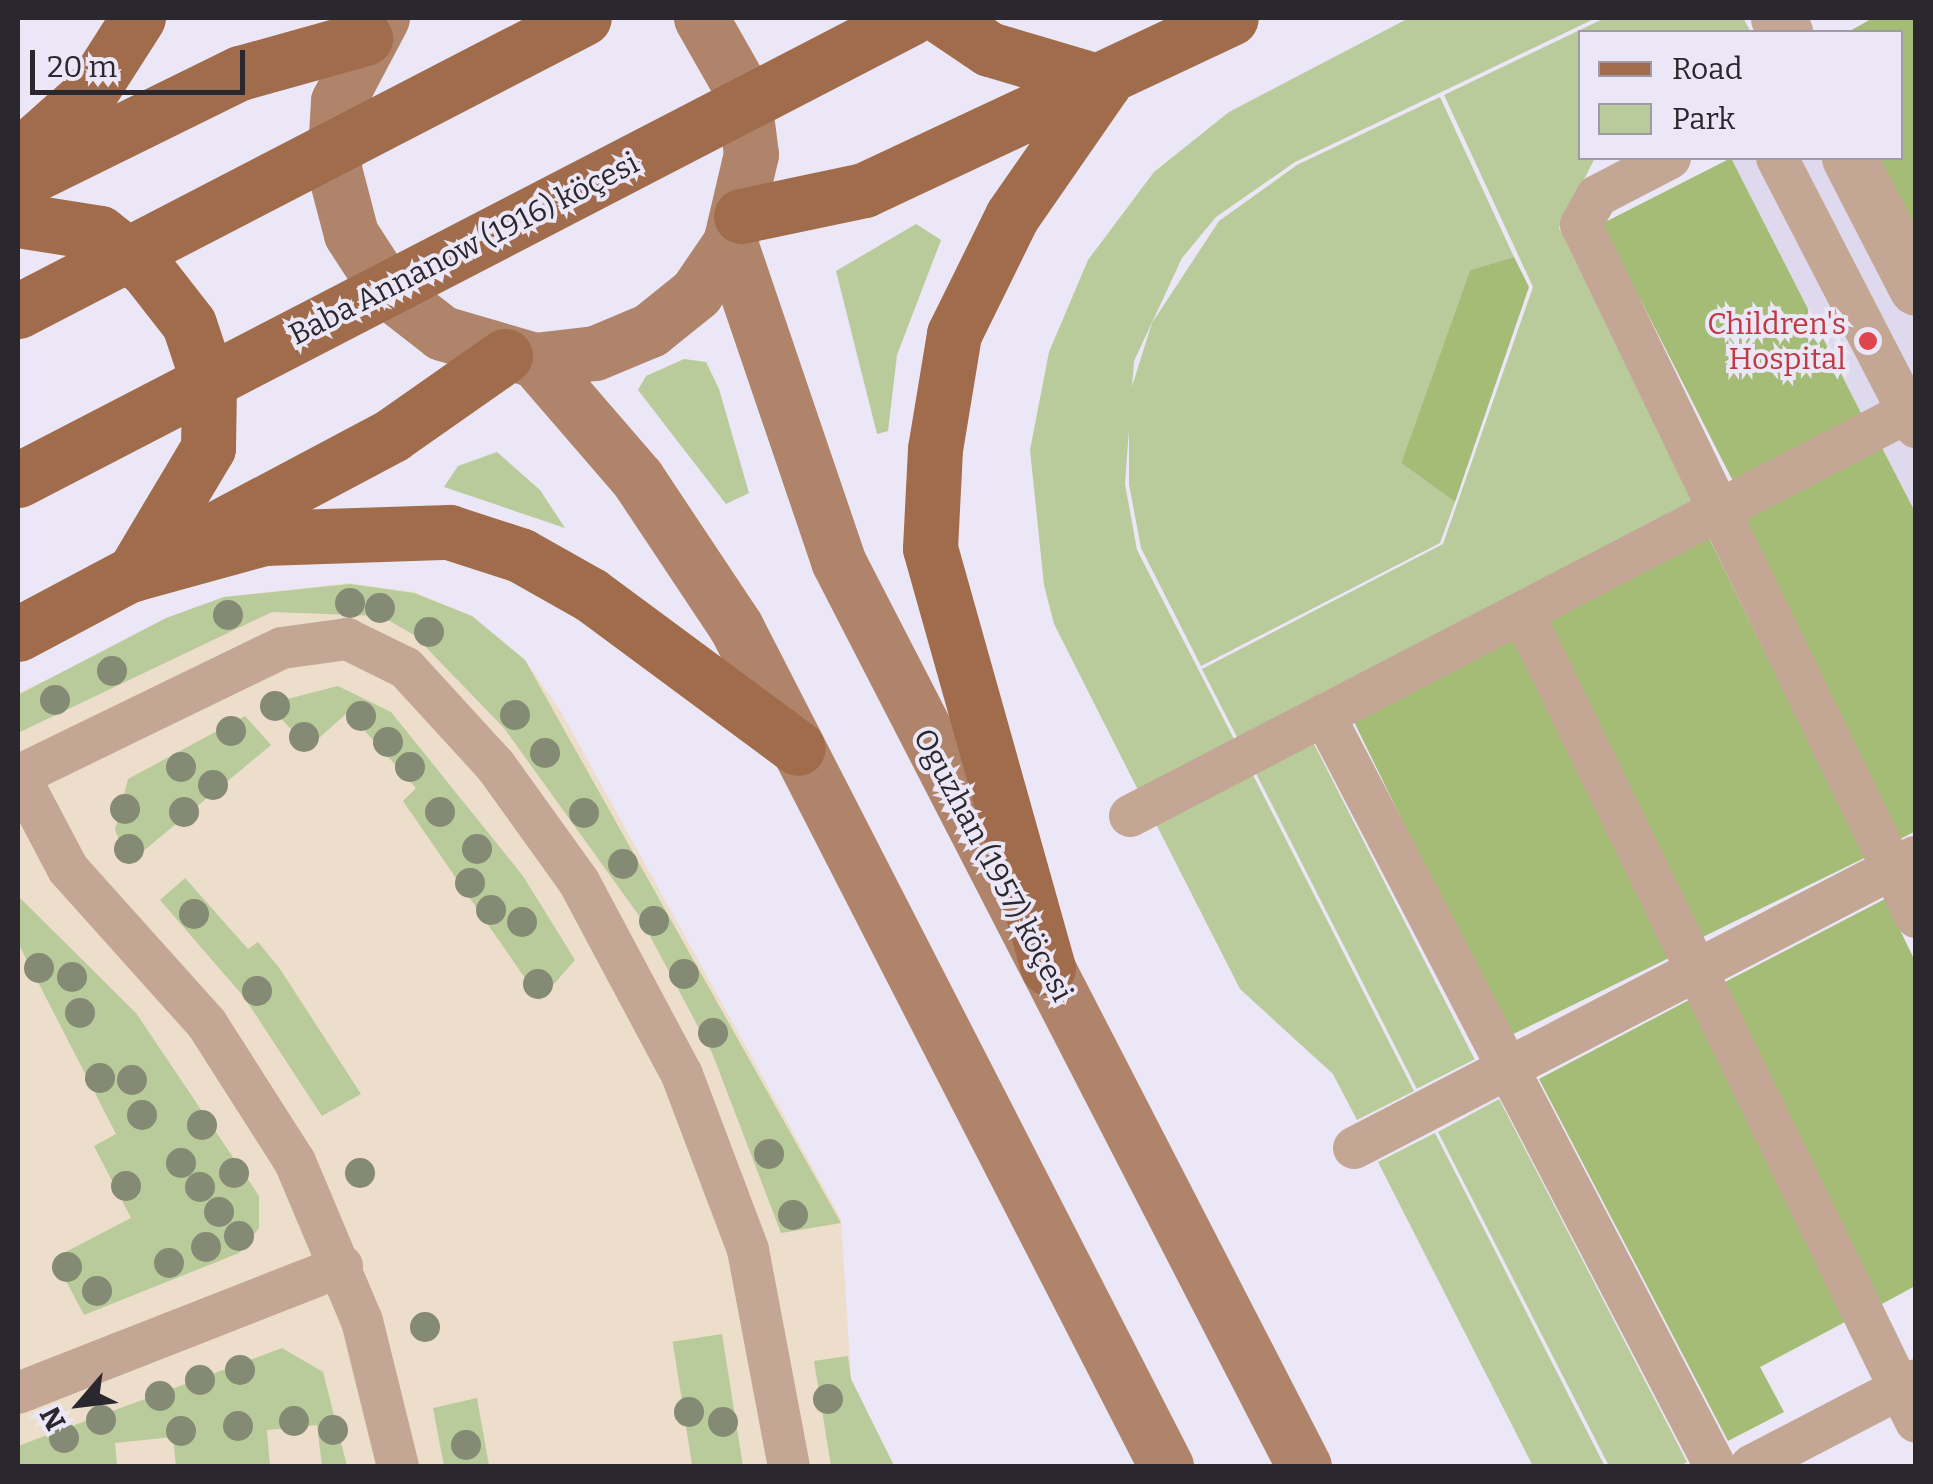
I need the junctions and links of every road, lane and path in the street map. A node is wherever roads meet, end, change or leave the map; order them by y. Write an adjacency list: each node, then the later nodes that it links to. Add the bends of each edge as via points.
1 (138, 18): 9 (main road, via 90,92)
2 (584, 18): 17 (main road, bridge)
3 (701, 18): 15 (main road, via 743,92 751,154)
4 (910, 18): 20 (main road, Baba Annanow (1916) köçesi, bridge)
5 (944, 18): 8 (main road, via 989,49)
6 (1231, 18): 8 (main road)
7 (373, 28): 13 (main road, via 240,73); 18 (main road, via 338,100 334,169 351,234 388,291 428,323)
8 (1104, 82): 15 (main road, via 864,190); 31 (main road, via 1012,216 954,334 934,469 930,548)
9 (18, 158)
10 (1666, 160): 21 (lane, via 1598,196 1581,225)
11 (1778, 160): 19 (lane)
12 (1850, 160): 16 (street)
13 (18, 182)
14 (18, 220): 22 (main road, via 100,233 147,270 189,324 199,354 208,448)
15 (736, 229): 18 (main road, via 696,293 650,330 595,353); 31 (main road, Oguzhan (1957) köçesi, via 838,561)
16 (1916, 288)
17 (18, 311)
18 (520, 358): 22 (main road, via 392,436); 26 (main road, via 637,478 736,627)
19 (1912, 420): 21 (lane)
20 (18, 480)
21 (1719, 510): 23 (lane); 29 (lane)
22 (133, 574): 24 (main road); 26 (main road, via 264,538 449,532 520,555 592,595)
23 (1523, 613): 25 (lane); 32 (lane)
24 (18, 634)
25 (1324, 715): 28 (lane); 33 (lane)
26 (798, 748): 40 (main road)
27 (18, 776): 35 (lane, via 68,869 174,982 239,1069); 39 (lane, via 282,648 347,639 406,668 495,765 579,882 682,1075 748,1250)
28 (1130, 816)
29 (1904, 863): 30 (lane); 32 (lane)
30 (1916, 917)
31 (1048, 968): 41 (main road, Oguzhan (1957) köçesi)
32 (1697, 970): 33 (lane); 37 (lane)
33 (1508, 1068): 34 (lane); 42 (lane)
34 (1354, 1148)
35 (342, 1266): 36 (lane); 38 (lane)
36 (18, 1393)
37 (1910, 1397): 43 (lane)
38 (398, 1466)
39 (790, 1466)
40 (1166, 1466)
41 (1304, 1466)
42 (1715, 1466)
43 (1751, 1466)

